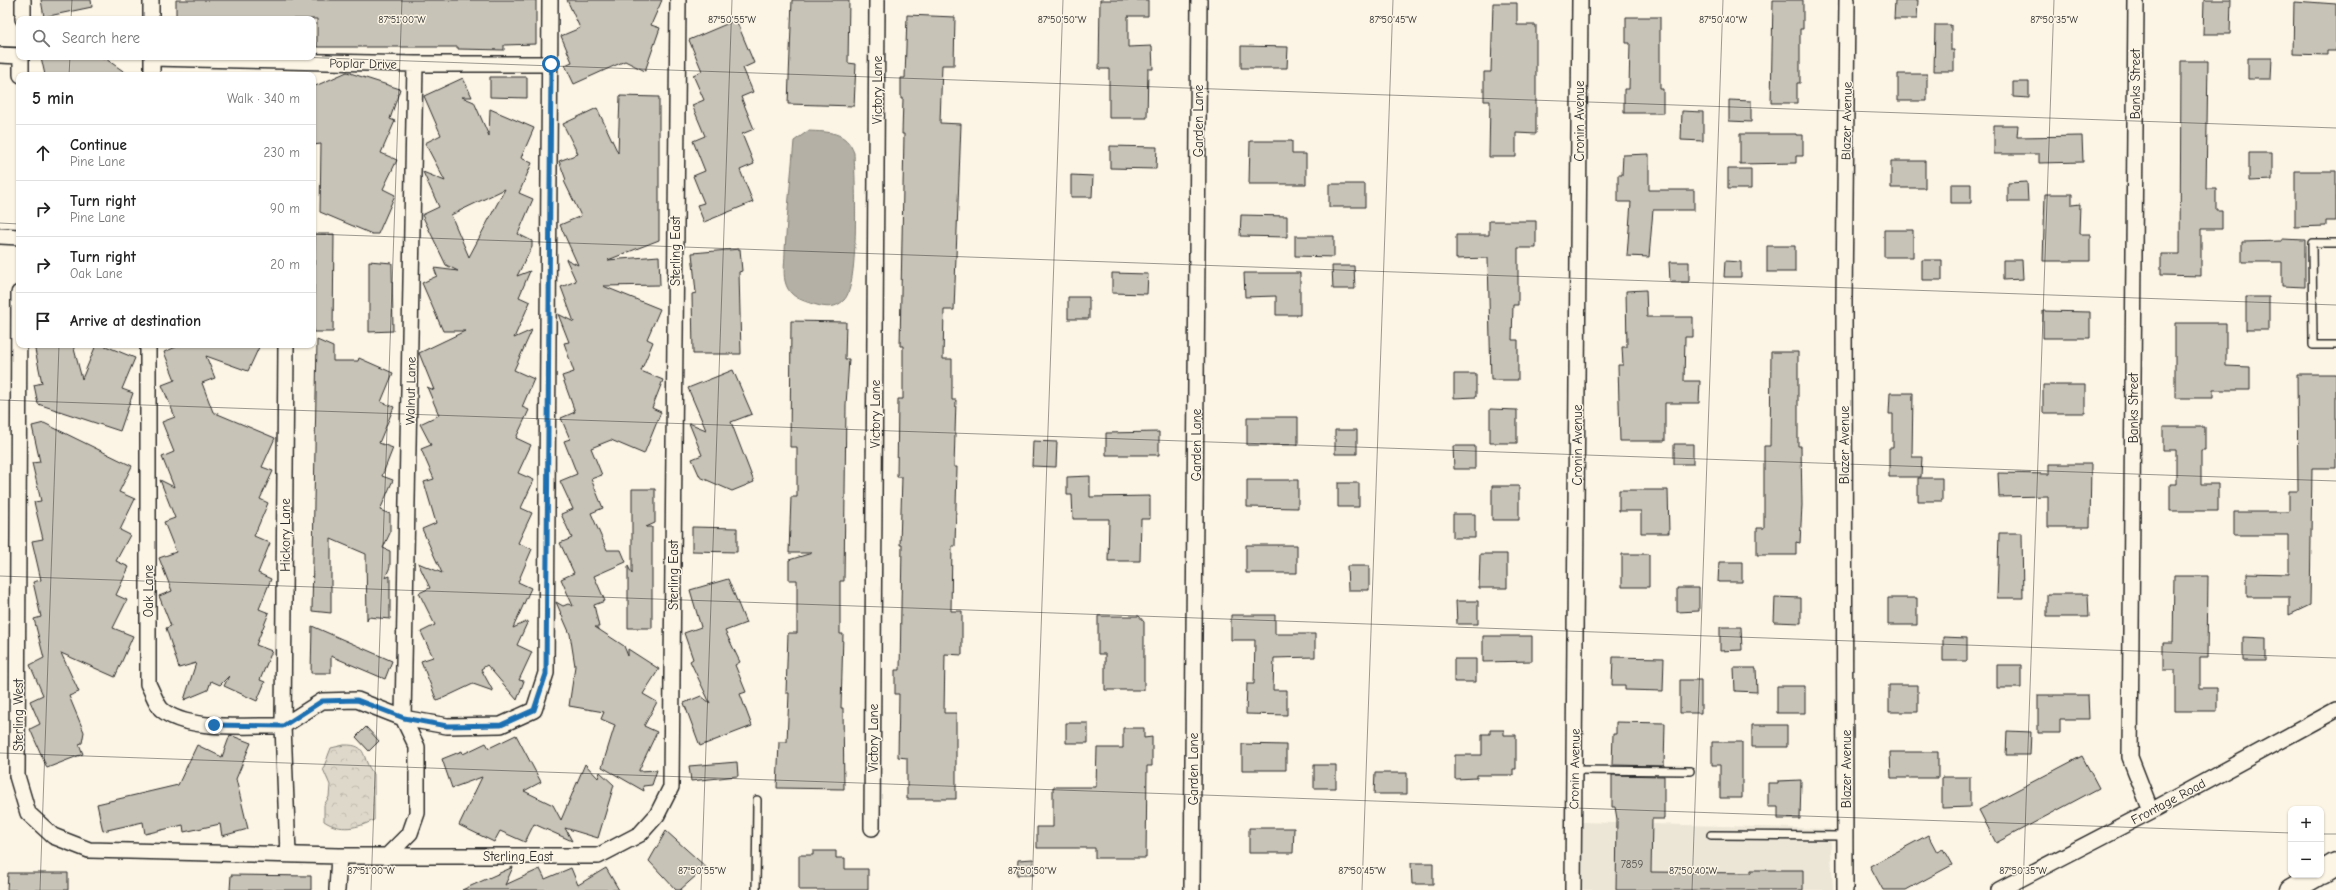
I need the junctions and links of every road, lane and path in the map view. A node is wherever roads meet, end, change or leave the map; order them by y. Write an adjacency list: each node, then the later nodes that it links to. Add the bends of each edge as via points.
1 (23, 0): 10 (street)
2 (151, 0): 11 (street)
3 (550, 0): 18 (street)
4 (678, 0): 41 (street, Sterling East, via 671,787 658,815 640,834 598,856)
5 (877, 0): 36 (street, Victory Lane)
6 (1199, 0): 47 (street, Garden Lane)
7 (1580, 0): 32 (street, Cronin Avenue)
8 (1847, 0): 38 (street, Blazer Avenue, via 1844,300)
9 (2136, 0): 35 (street, Banks Street, via 2130,757)
10 (22, 16)
11 (152, 16)
12 (0, 55): 13 (street)
13 (16, 56)
14 (20, 60): 20 (street)
15 (152, 60): 21 (street)
16 (179, 60): 19 (street, Poplar Drive)
17 (415, 64): 18 (street, Poplar Drive); 19 (street, Poplar Drive); 30 (street, Walnut Lane)
18 (551, 64): 30 (street, via 546,674 534,710 501,725 447,726)
19 (288, 68)
20 (21, 72)
21 (152, 72)
22 (0, 236): 23 (street)
23 (16, 237)
24 (2336, 243): 25 (lane, via 2312,243 2313,345)
25 (2336, 345)
26 (19, 348): 39 (street, Sterling West, via 17,776 28,813 53,836 89,850)
27 (148, 348): 31 (street, Oak Lane, via 148,684 161,708 181,721 214,725)
28 (286, 348): 31 (street, Hickory Lane)
29 (2336, 710): 35 (street, Frontage Road)
30 (404, 718): 31 (street, via 357,700 322,701); 41 (street, via 416,747 417,813 410,833)
31 (283, 726): 39 (street, Hickory Lane)
32 (1575, 770): 33 (lane); 48 (street, Cronin Avenue)
33 (1690, 771)
34 (757, 800): 46 (lane)
35 (2151, 811): 50 (street, Frontage Road)
36 (872, 828)
37 (1711, 835): 38 (lane)
38 (1846, 836): 49 (street, Blazer Avenue)
39 (288, 854): 40 (street, Sterling West)
40 (339, 856): 41 (street, Sterling East); 45 (street)
41 (386, 856)
42 (2336, 864): 43 (main road)
43 (2324, 871)
44 (2312, 878): 51 (main road)
45 (337, 890)
46 (756, 890)
47 (1192, 890)
48 (1573, 890)
49 (1845, 890)
50 (1999, 890)
51 (2291, 890)

